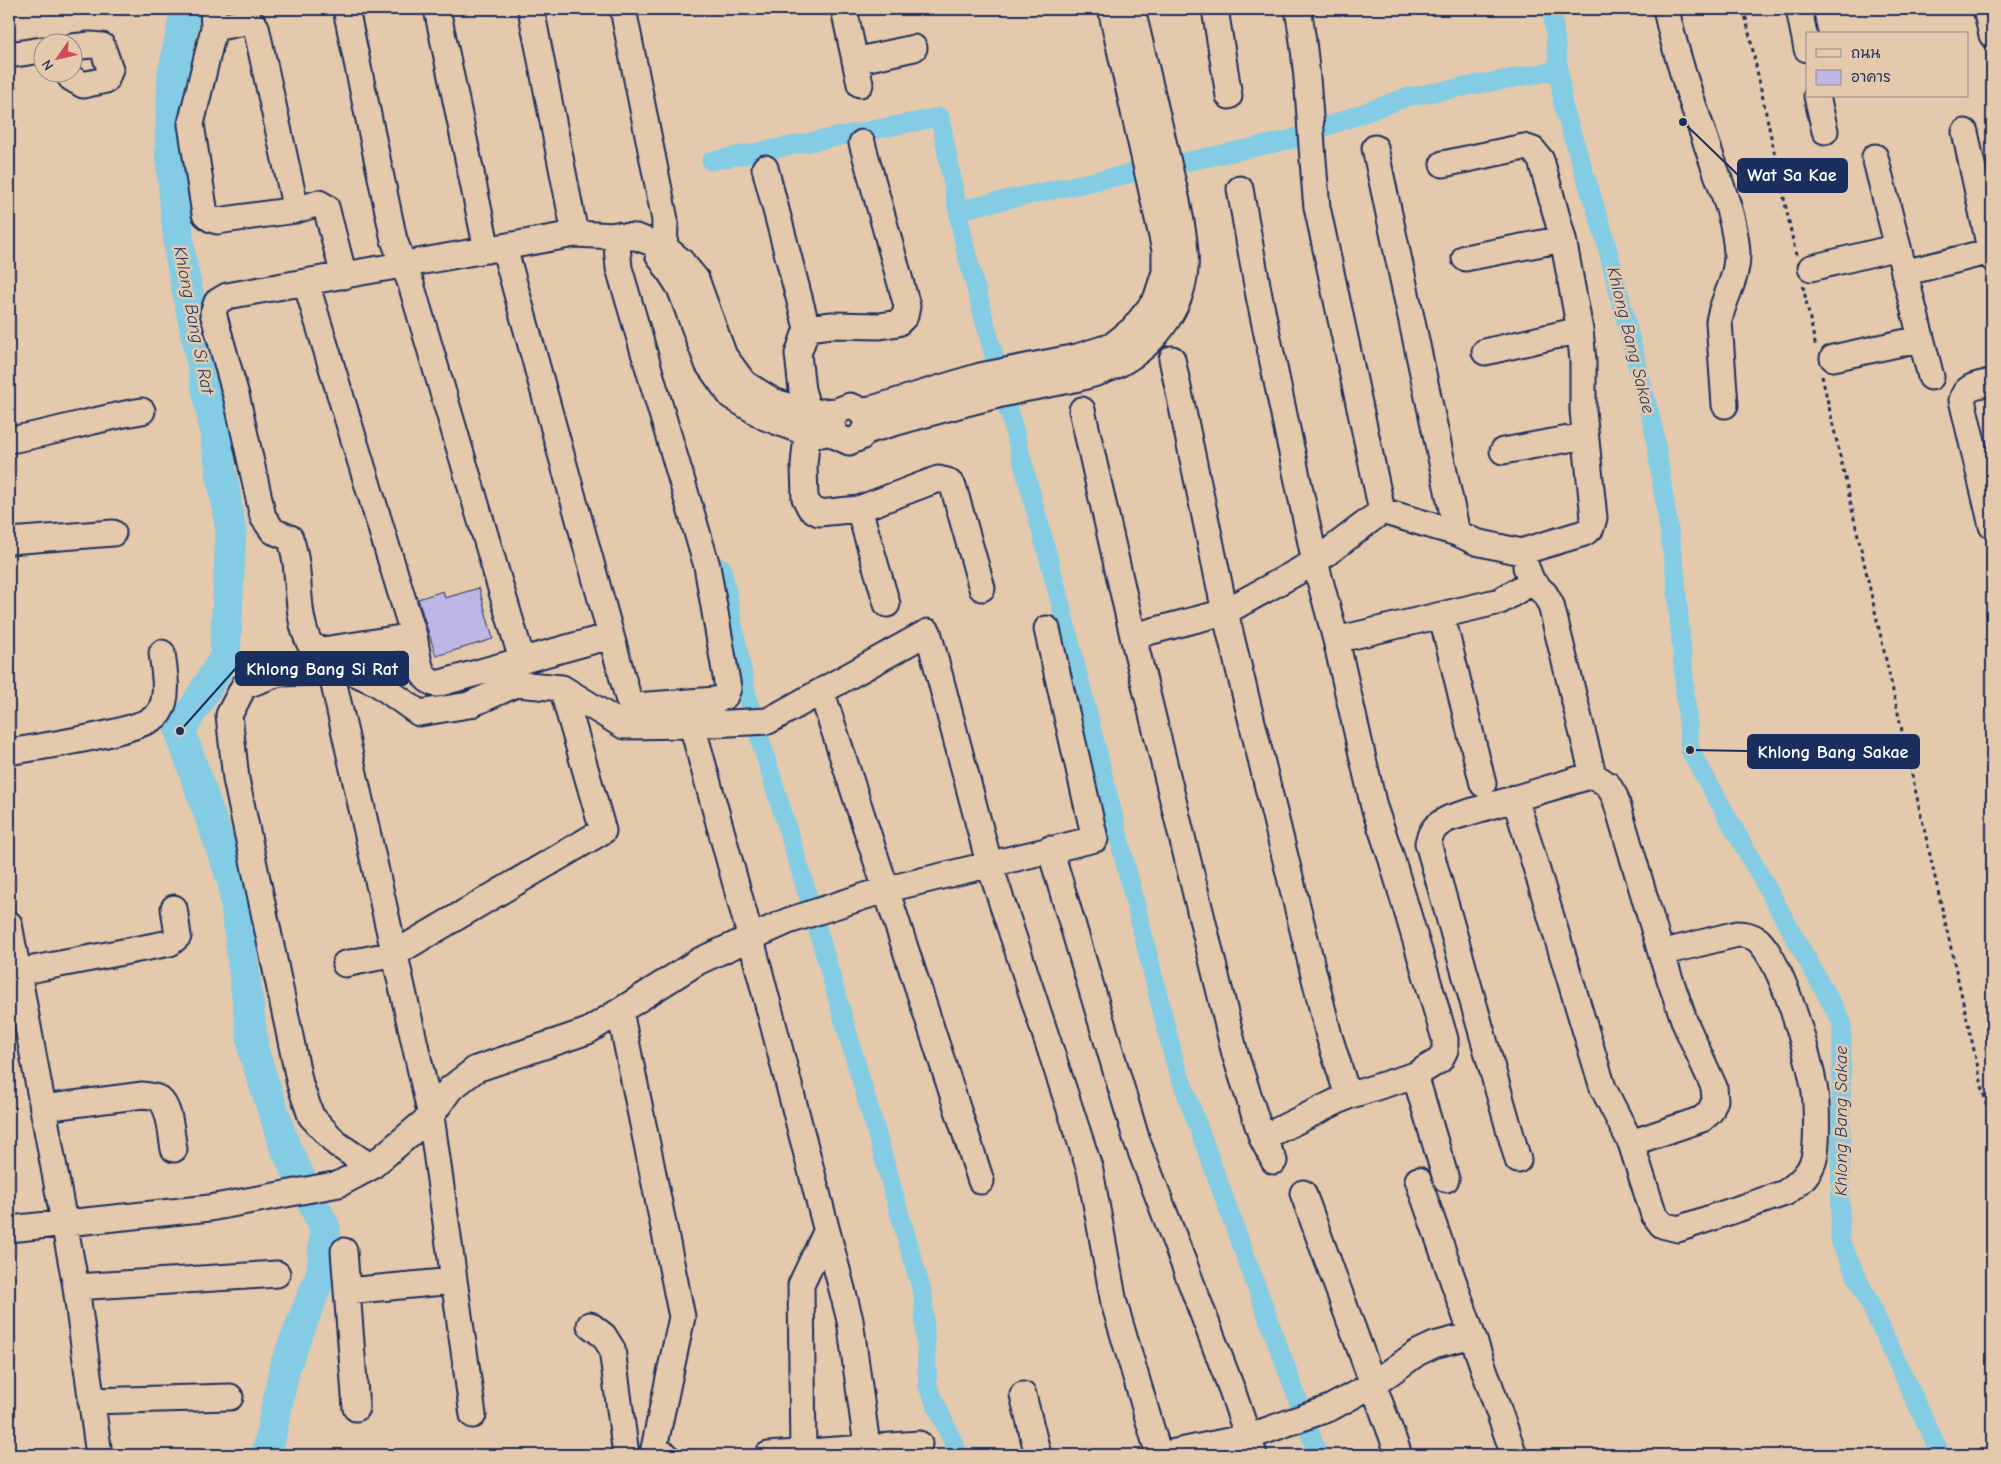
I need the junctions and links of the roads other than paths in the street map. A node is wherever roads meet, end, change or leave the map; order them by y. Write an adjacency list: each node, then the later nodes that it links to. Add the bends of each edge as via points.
1 (346, 9): 41 (street, via 394,240)
2 (437, 9): 37 (street)
3 (531, 9): 33 (street)
4 (623, 9): 38 (street, via 664,220)
5 (844, 9): 17 (street, via 857,73)
6 (1112, 9): 27 (street)
7 (1132, 9): 27 (street)
8 (1215, 9): 21 (street)
9 (1298, 9): 65 (street, via 1310,94 1317,207)
10 (1666, 9): 54 (street, via 1680,63 1730,212 1736,246 1733,286 1719,322)
11 (1799, 9): 15 (street)
12 (1986, 9): 14 (street)
13 (214, 18): 32 (street, via 250,21 256,27); 32 (street, via 190,124 205,214 217,222)
14 (1992, 35)
15 (1806, 44)
16 (82, 46): 20 (street, via 102,46 110,70 106,80 83,85)
17 (914, 48)
18 (32, 52): 19 (street)
19 (9, 55)
20 (78, 82)
21 (1229, 96)
22 (1817, 98): 23 (street)
23 (1825, 132)
24 (1965, 132): 39 (street)
25 (862, 142): 46 (street, via 906,299 905,316 898,323 880,326)
26 (1375, 148): 68 (street)
27 (1154, 150): 58 (street, via 1162,183 1165,272 1156,300 1134,330 1079,367 982,387)
28 (1875, 157): 36 (street)
29 (1443, 164): 35 (street, via 1524,148 1533,150 1541,160)
30 (765, 168): 46 (street)
31 (1240, 189): 71 (street)
32 (296, 210): 44 (street, via 319,203 326,207)
33 (575, 234): 34 (street); 37 (street)
34 (616, 235): 38 (street, via 636,237); 79 (street, via 619,268 707,566 728,688 725,696 716,700 636,706 625,693)
35 (1563, 238): 40 (street); 47 (street)
36 (1898, 247): 42 (street); 43 (street)
37 (495, 248): 41 (street); 79 (street)
38 (660, 251): 59 (street, via 680,288 708,364 731,396 765,417)
39 (1991, 255): 43 (street)
40 (1465, 258)
41 (404, 265): 44 (street); 83 (street)
42 (1803, 268)
43 (1904, 273): 48 (street)
44 (344, 276): 45 (street)
45 (306, 283): 78 (street); 78 (street, via 227,296 217,302 213,313 238,399 263,517 273,530 290,538 296,552 303,630 311,646 324,650)
46 (807, 328): 59 (street, via 798,354)
47 (1580, 330): 49 (street); 61 (street)
48 (1920, 339): 51 (street); 52 (street)
49 (1485, 352)
50 (1172, 359): 75 (street)
51 (1824, 362)
52 (1930, 378)
53 (1992, 382): 66 (street, via 1970,387 1962,400)
54 (1725, 405)
55 (1082, 410): 80 (street)
56 (142, 411): 62 (street, via 102,417 47,434)
57 (837, 411): 58 (street, via 850,406); 59 (street); 60 (street, via 831,423)
58 (864, 421): 60 (street, via 862,437 848,442)
59 (808, 423): 60 (street); 64 (street, via 804,465 805,498 810,508 819,513)
60 (836, 436)
61 (1585, 436): 63 (street); 70 (street, via 1594,518 1591,528)
62 (9, 440)
63 (1503, 451)
64 (859, 509): 73 (street, via 938,479 947,481 953,486); 74 (street)
65 (1382, 511): 68 (street); 71 (street)
66 (1992, 526)
67 (113, 533): 69 (street)
68 (1457, 533): 70 (street, via 1476,542)
69 (9, 541)
70 (1521, 552): 72 (street)
71 (1315, 562): 75 (street); 81 (street)
72 (1532, 582): 76 (street, via 1500,602); 89 (street, via 1551,605)
73 (982, 588)
74 (887, 604)
75 (1225, 612): 80 (street); 104 (street, via 1329,1036)
76 (1442, 617): 81 (street); 90 (street)
77 (1047, 629): 92 (street, via 1095,839)
78 (414, 636): 83 (street, via 423,675 429,682 437,684)
79 (610, 636): 83 (street)
80 (1133, 636): 107 (street, via 1235,1054)
81 (1336, 640): 103 (street, via 1374,808 1445,1039 1445,1050 1440,1060)
82 (162, 653): 88 (street, via 164,699 158,714 146,723)
83 (522, 660)
84 (331, 671): 85 (street, via 351,671 377,684 419,713 469,705 516,684); 99 (street); 112 (street, via 279,674 244,686 229,714 236,778 300,1084 311,1116 337,1144)
85 (562, 688): 87 (street, via 624,726); 99 (street, via 603,830)
86 (822, 694): 87 (street, via 768,722); 93 (street, via 928,632); 94 (street)
87 (692, 725): 97 (street)
88 (9, 752)
89 (1593, 776): 91 (street); 98 (street, via 1608,785 1615,796)
90 (1483, 784)
91 (1515, 798): 108 (street, via 1603,1088); 110 (street, via 1438,824 1430,832 1428,843)
92 (1050, 849): 93 (street); 135 (street, via 1136,1141)
93 (989, 863): 94 (street); 142 (street, via 1090,1170 1114,1303)
94 (884, 890): 97 (street, via 788,921); 115 (street)
95 (174, 908): 101 (street, via 178,936 170,943)
96 (9, 924): 101 (street)
97 (750, 938): 102 (street, via 700,961); 119 (street)
98 (1661, 953): 108 (street, via 1685,1023 1714,1087 1715,1100 1710,1112 1702,1119); 108 (street, via 1747,934 1765,949 1783,980 1814,1086 1817,1109 1814,1160 1798,1184 1785,1194 1678,1229 1662,1224 1654,1216)
99 (394, 954): 100 (street); 106 (street)
100 (345, 964)
101 (18, 972): 105 (street)
102 (620, 1011): 106 (street, via 588,1030 476,1069 450,1089); 139 (street, via 682,1317 653,1453)
103 (1415, 1075): 104 (street); 113 (street)
104 (1348, 1096): 107 (street)
105 (43, 1108): 109 (street, via 155,1096 166,1108); 117 (street)
106 (432, 1116): 112 (street); 122 (street)
107 (1262, 1138): 111 (street)
108 (1631, 1143)
109 (174, 1149)
110 (1518, 1160)
111 (1274, 1161)
112 (371, 1168): 117 (street, via 339,1184 210,1208)
113 (1446, 1179)
114 (1418, 1180): 126 (street)
115 (981, 1181)
116 (1303, 1193): 127 (street)
117 (64, 1224): 118 (street); 123 (street)
118 (9, 1229)
119 (826, 1232): 134 (street, via 850,1320); 136 (street, via 802,1285)
120 (344, 1251): 124 (street)
121 (277, 1274): 123 (street)
122 (454, 1281): 124 (street); 132 (street)
123 (76, 1287): 130 (street)
124 (347, 1291): 131 (street)
125 (590, 1325): 138 (street, via 604,1336 612,1349)
126 (1472, 1335): 127 (street, via 1417,1353); 144 (street)
127 (1374, 1384): 135 (street, via 1330,1408 1288,1423); 143 (street)
128 (1023, 1395): 141 (street)
129 (230, 1397): 130 (street)
130 (91, 1402): 137 (street)
131 (356, 1408)
132 (473, 1415)
133 (919, 1444): 134 (street)
134 (867, 1446): 136 (street)
135 (1251, 1446): 142 (street)
136 (803, 1453): 140 (street)
137 (99, 1455)
138 (626, 1455)
139 (666, 1455)
140 (768, 1455)
141 (1038, 1455)
142 (1160, 1455)
143 (1399, 1455)
144 (1514, 1455)

